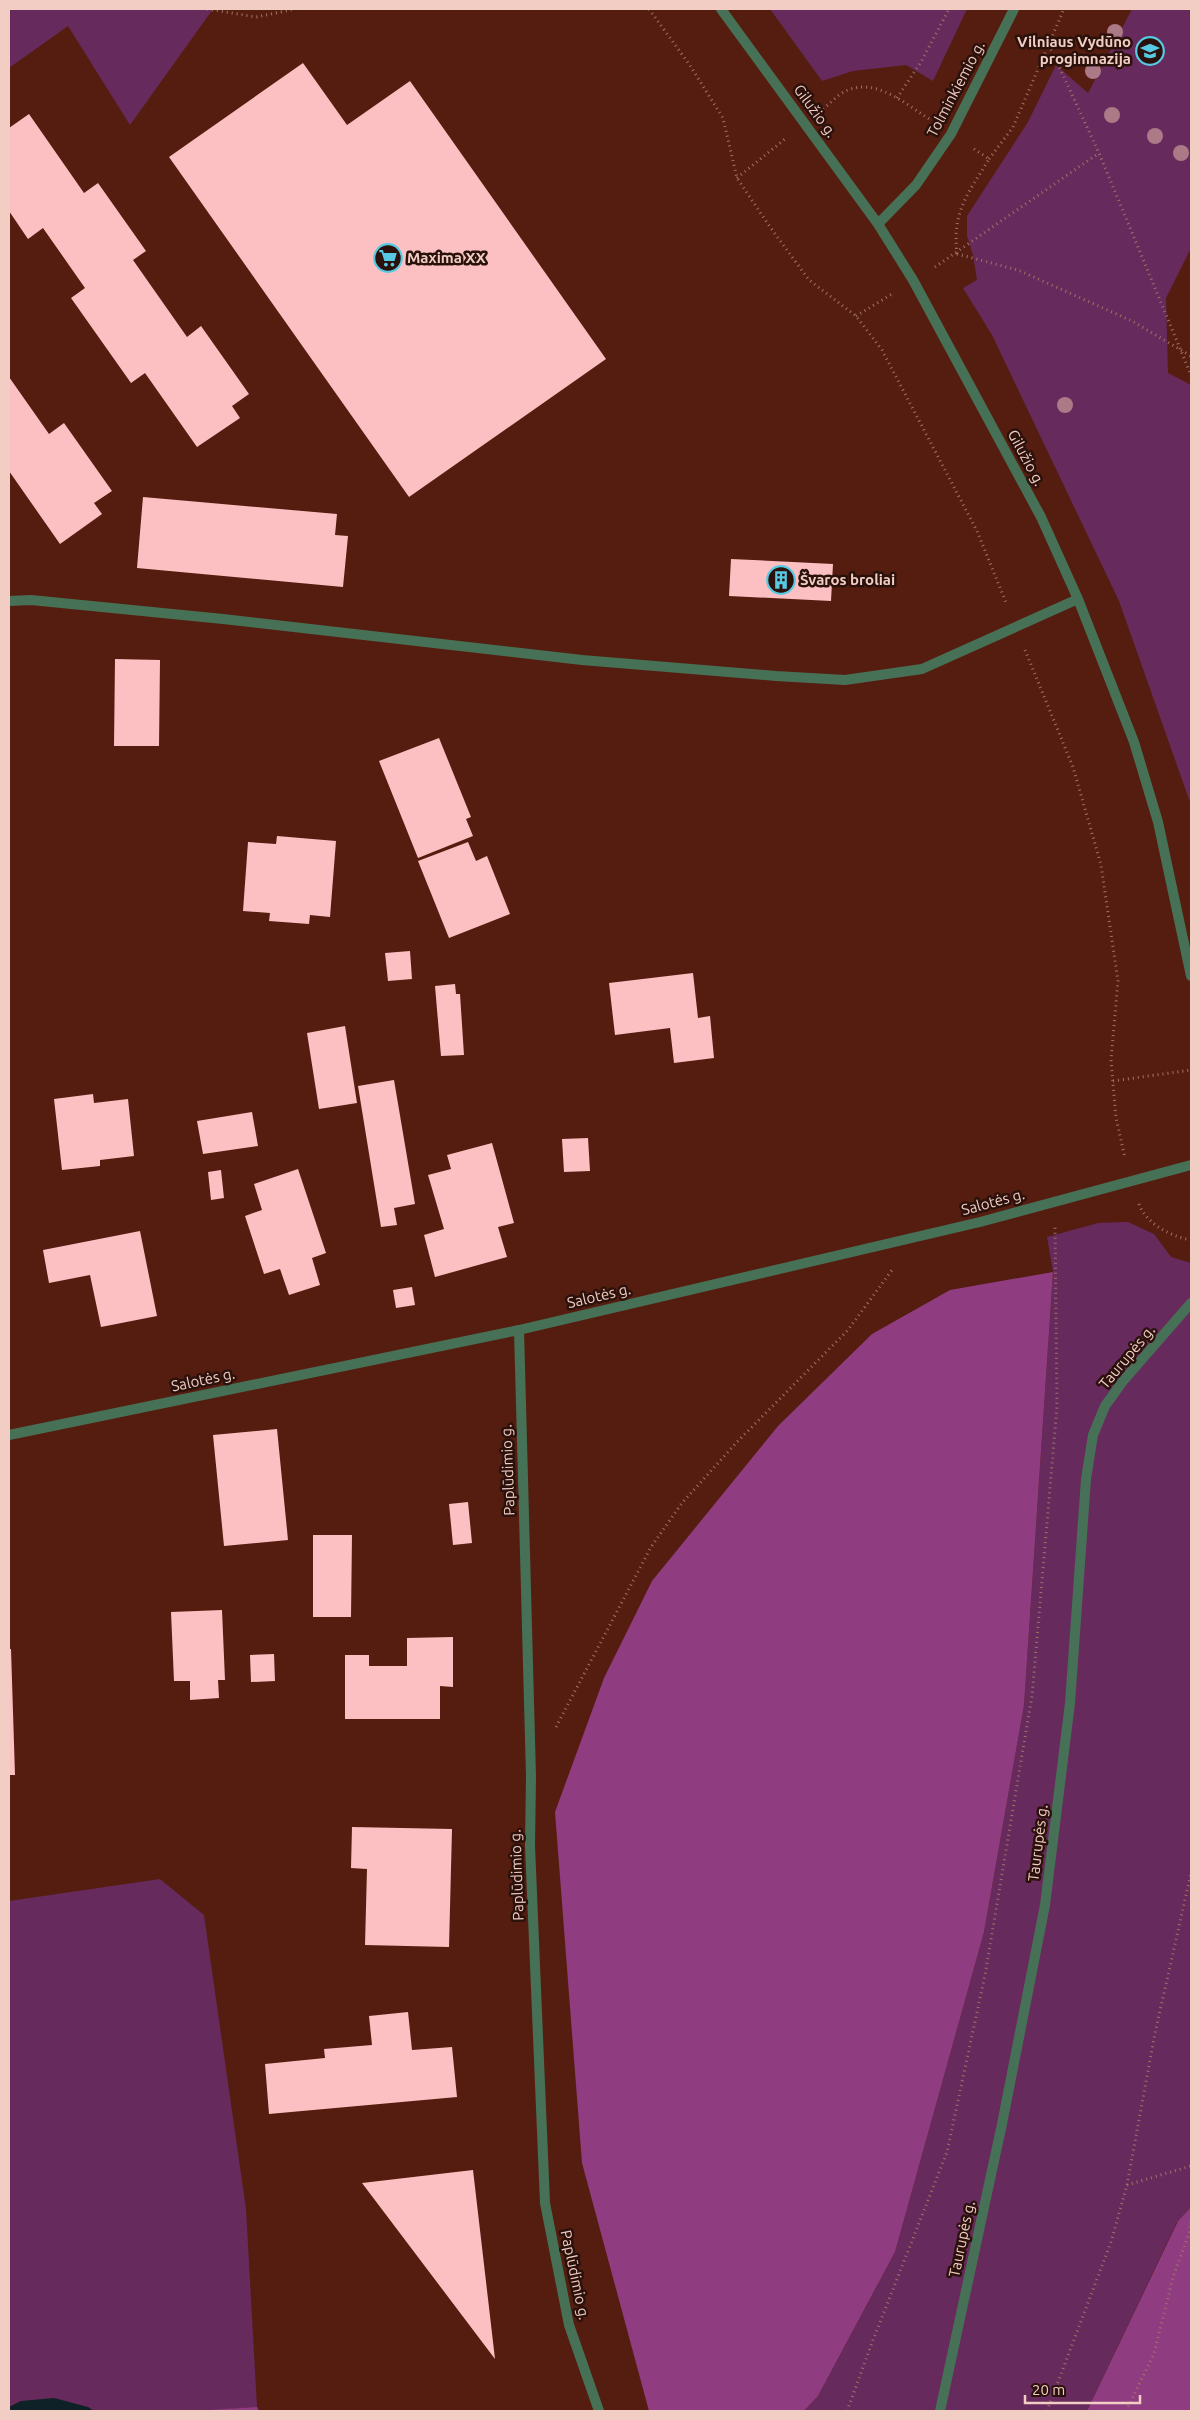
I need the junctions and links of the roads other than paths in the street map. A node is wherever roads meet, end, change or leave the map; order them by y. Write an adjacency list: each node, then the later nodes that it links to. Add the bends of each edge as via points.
1 (721, 9): 3 (street, Gilužio g.)
2 (1014, 9): 3 (street, Tolminkiemio g., via 951,134 916,185)
3 (878, 224): 4 (street, Gilužio g., via 913,280 1041,517)
4 (1078, 599): 5 (street, via 922,670 845,680 582,660 213,618 30,600); 6 (street, Gilužio g., via 1134,742 1158,822)
5 (9, 601)
6 (1191, 976)
7 (1191, 1165): 9 (street, Salotės g., via 915,1237)
8 (1191, 1303): 12 (street, Taurupės g., via 1123,1381 1105,1406 1093,1434 1086,1479 1070,1703 1045,1905)
9 (519, 1330): 10 (street, Salotės g.); 11 (street, Paplūdimio g., via 530,1846 546,2203 569,2325)
10 (9, 1435)
11 (599, 2411)
12 (940, 2411)

